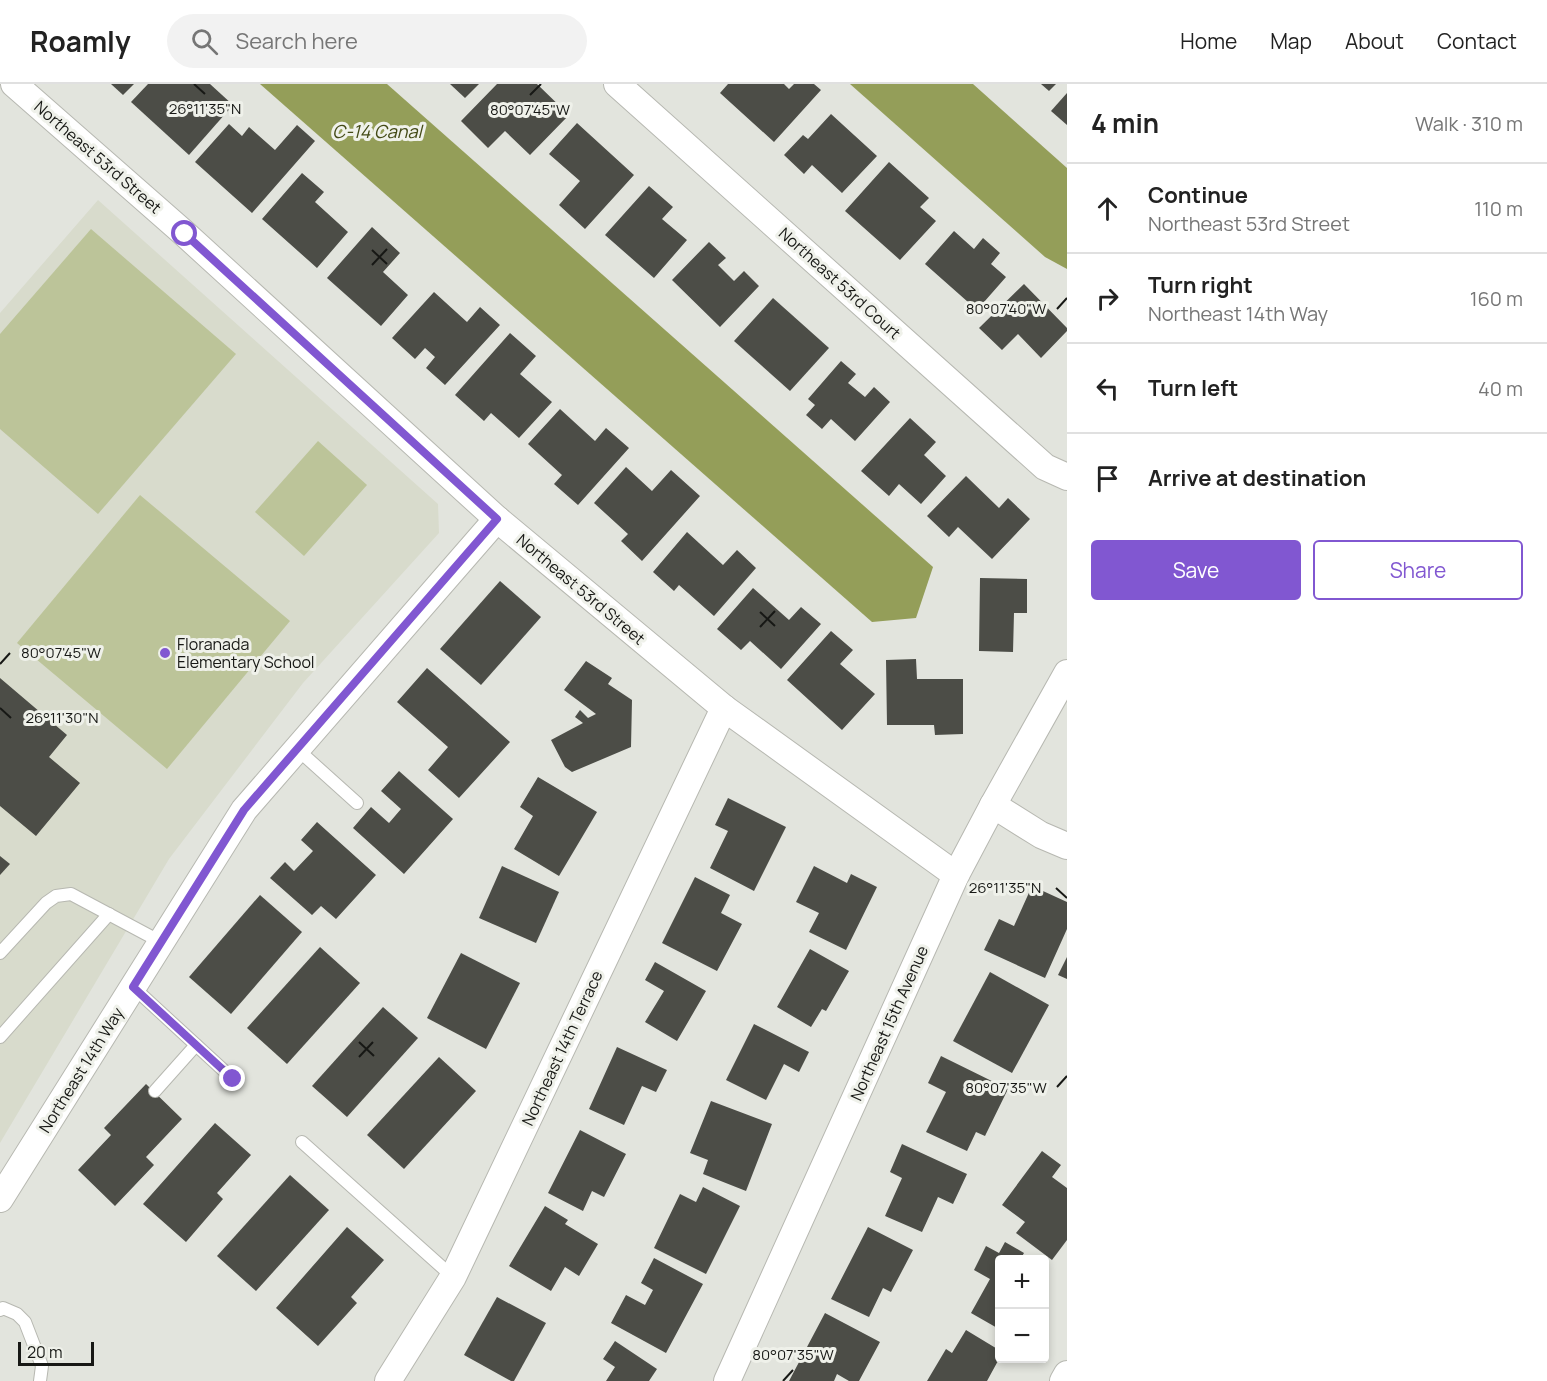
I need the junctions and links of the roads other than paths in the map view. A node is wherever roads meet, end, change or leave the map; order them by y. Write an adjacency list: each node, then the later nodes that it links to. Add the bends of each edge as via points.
1 (14, 84): 4 (street, Northeast 53rd Street)
2 (617, 84): 3 (street, Northeast 53rd Court, via 1045,467)
3 (1067, 477)
4 (497, 519): 6 (street, Northeast 53rd Street); 7 (street, Northeast 14th Way)
5 (1067, 673): 9 (street, Northeast 15th Avenue)
6 (724, 708): 11 (street, Northeast 53rd Street); 22 (street, Northeast 14th Terrace)
7 (297, 749): 8 (lane); 13 (street, Northeast 14th Way, via 244,810)
8 (357, 803)
9 (993, 805): 10 (street); 11 (street, Northeast 15th Avenue)
10 (1067, 846)
11 (956, 874): 27 (street, Northeast 15th Avenue)
12 (109, 914): 13 (lane); 14 (lane, via 71,894 56,896); 16 (lane)
13 (161, 942): 15 (street, Northeast 14th Way)
14 (0, 953)
15 (133, 987): 17 (lane); 21 (street, Northeast 14th Way)
16 (0, 1037)
17 (196, 1045): 18 (lane); 19 (lane)
18 (233, 1079)
19 (154, 1091)
20 (302, 1142): 22 (lane)
21 (0, 1198)
22 (453, 1277): 26 (street, Northeast 14th Terrace)
23 (0, 1310): 25 (lane, via 17,1314 25,1323 42,1366)
24 (1067, 1374): 28 (street)
25 (40, 1381)
26 (388, 1381)
27 (727, 1381)
28 (1063, 1381)

